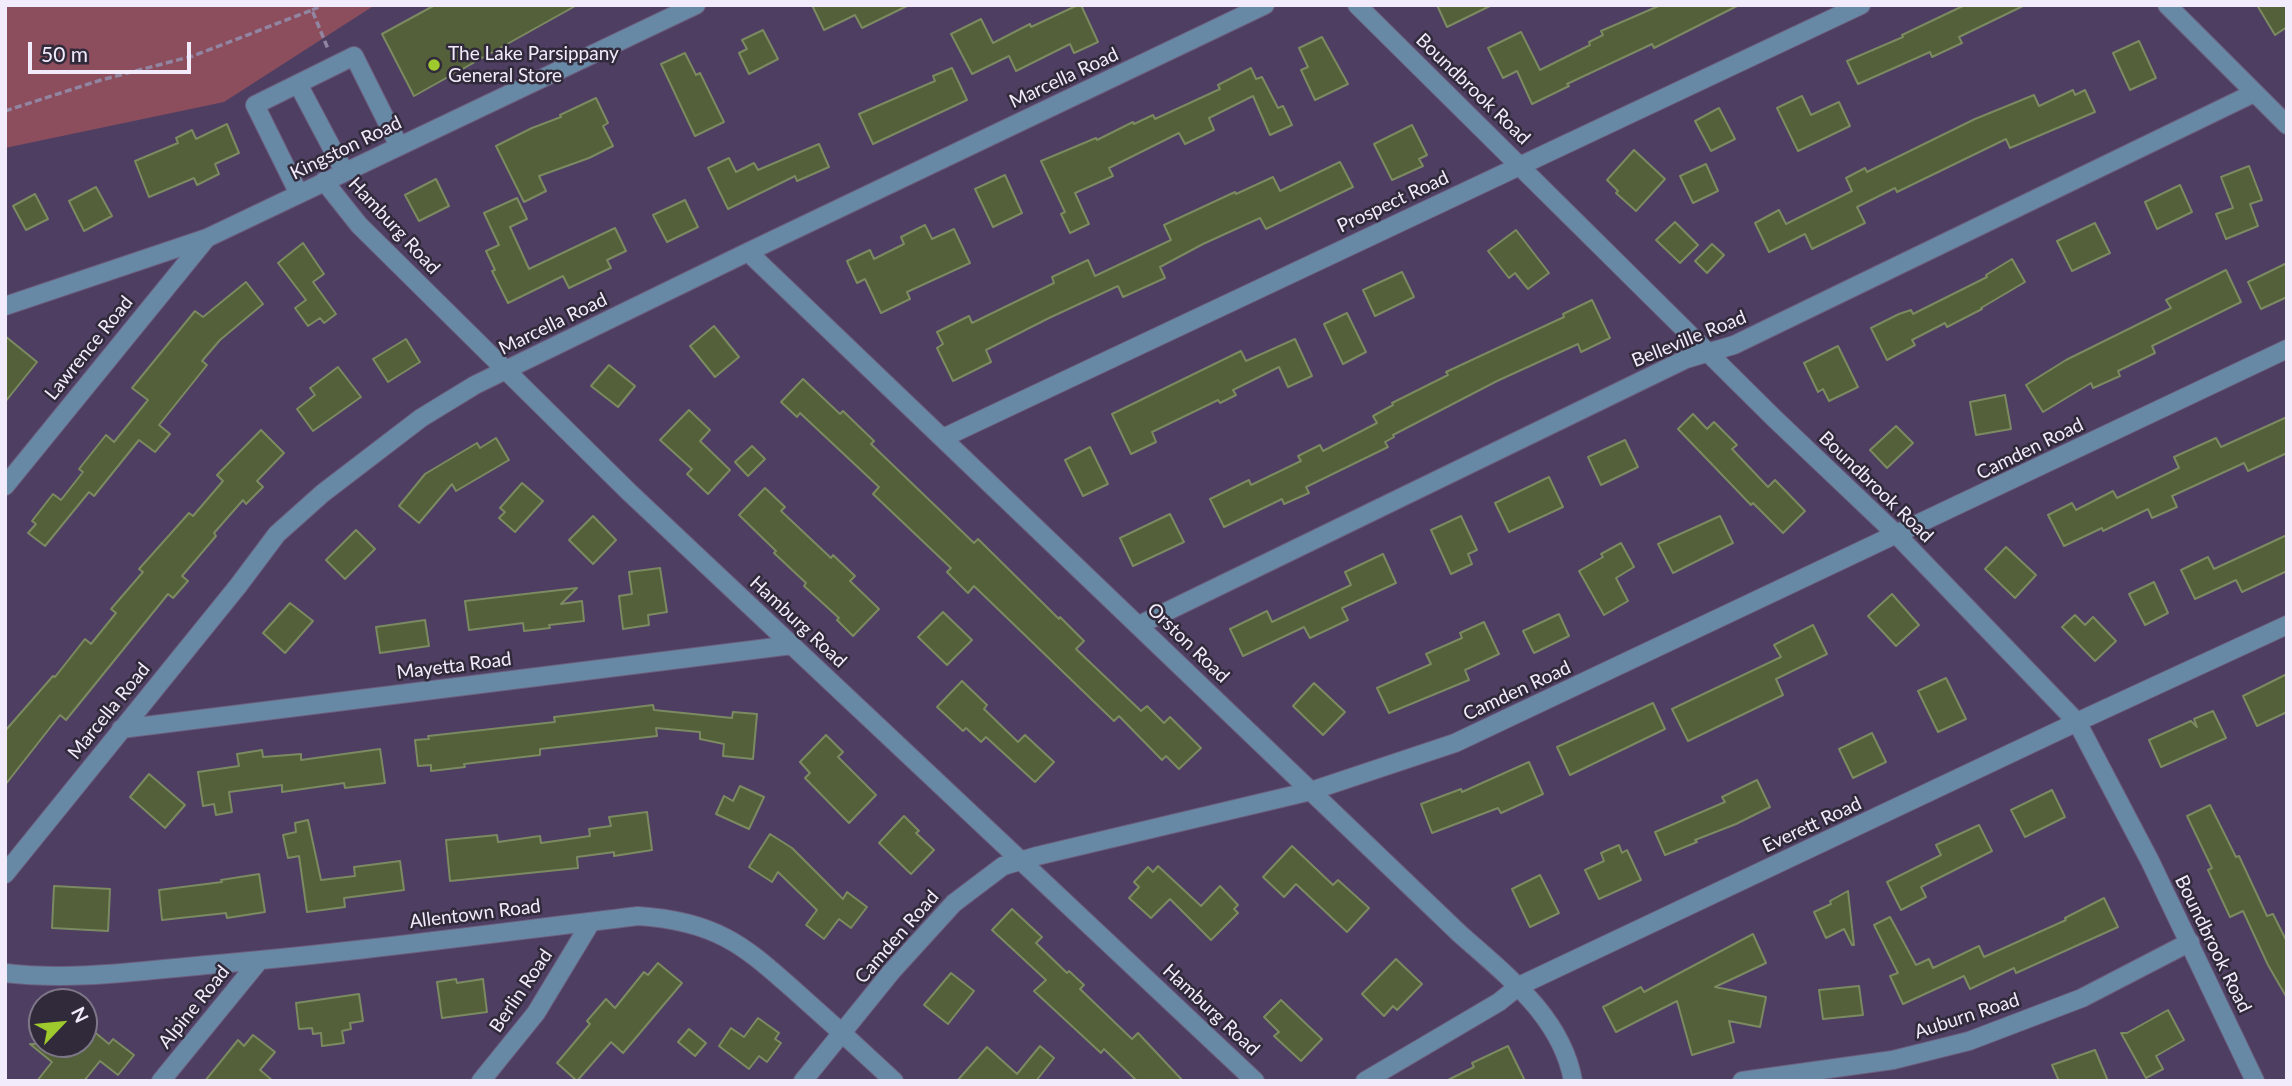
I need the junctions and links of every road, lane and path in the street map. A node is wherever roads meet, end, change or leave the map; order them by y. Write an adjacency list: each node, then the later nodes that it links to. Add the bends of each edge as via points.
1 (323, 5): 7 (path)
2 (696, 5): 13 (street, Kingston Road)
3 (1265, 5): 19 (street, Marcella Road)
4 (1357, 5): 14 (street, Boundbrook Road)
5 (1861, 5): 14 (street, Prospect Road)
6 (2167, 5): 10 (street)
7 (312, 10): 8 (path); 11 (path, via 193,56)
8 (332, 61)
9 (298, 84): 13 (street, via 354,56); 15 (street); 17 (street, via 255,105)
10 (2254, 93): 12 (street); 22 (street, Belleville Road, via 1734,345)
11 (5, 111)
12 (2287, 125)
13 (399, 146): 15 (street, Kingston Road)
14 (1520, 165): 22 (street, Boundbrook Road); 24 (street, Prospect Road)
15 (344, 171): 16 (street, Kingston Road)
16 (324, 181): 17 (street, Kingston Road); 23 (street, Hamburg Road, via 359,225)
17 (299, 194): 18 (street, Kingston Road)
18 (207, 238): 20 (street, Kingston Road); 25 (street, Lawrence Road)
19 (748, 252): 23 (street, Marcella Road); 24 (street, Orston Road)
20 (5, 306)
21 (2287, 349): 26 (street, Camden Road)
22 (1709, 351): 26 (street, Boundbrook Road); 27 (street, Belleville Road)
23 (506, 370): 29 (street, Hamburg Road); 31 (street, Marcella Road, via 421,418 277,534)
24 (943, 438): 27 (street, Orston Road)
25 (5, 486)
26 (1897, 535): 30 (street, Boundbrook Road); 32 (street, Camden Road, via 1455,743)
27 (1139, 625): 32 (street, Orston Road)
28 (2287, 625): 30 (street, Everett Road)
29 (792, 645): 31 (street, Mayetta Road); 33 (street, Hamburg Road)
30 (2077, 722): 36 (street, Boundbrook Road); 39 (street, Everett Road)
31 (121, 729): 34 (street, Marcella Road)
32 (1311, 791): 33 (street, Camden Road); 39 (street, Orston Road)
33 (1021, 861): 40 (street, Camden Road, via 1003,866 954,903); 45 (street, Hamburg Road)
34 (5, 874)
35 (591, 922): 37 (street, Allentown Road); 40 (street, Allentown Road, via 638,916 667,918 724,937 750,952); 42 (street, Berlin Road, via 536,1013)
36 (2190, 942): 48 (street, Auburn Road, via 2082,998 1969,1041 1894,1060); 49 (street, Boundbrook Road)
37 (259, 961): 38 (street, Allentown Road, via 78,976); 41 (street, Alpine Road)
38 (5, 973)
39 (1519, 986): 46 (street, Everett Road); 47 (street, Orston Road, via 1547,1021 1569,1060)
40 (843, 1032): 43 (street, Camden Road); 44 (street, Allentown Road)
41 (161, 1081)
42 (481, 1081)
43 (803, 1081)
44 (894, 1081)
45 (1255, 1081)
46 (1365, 1081)
47 (1573, 1081)
48 (1742, 1081)
49 (2255, 1081)

